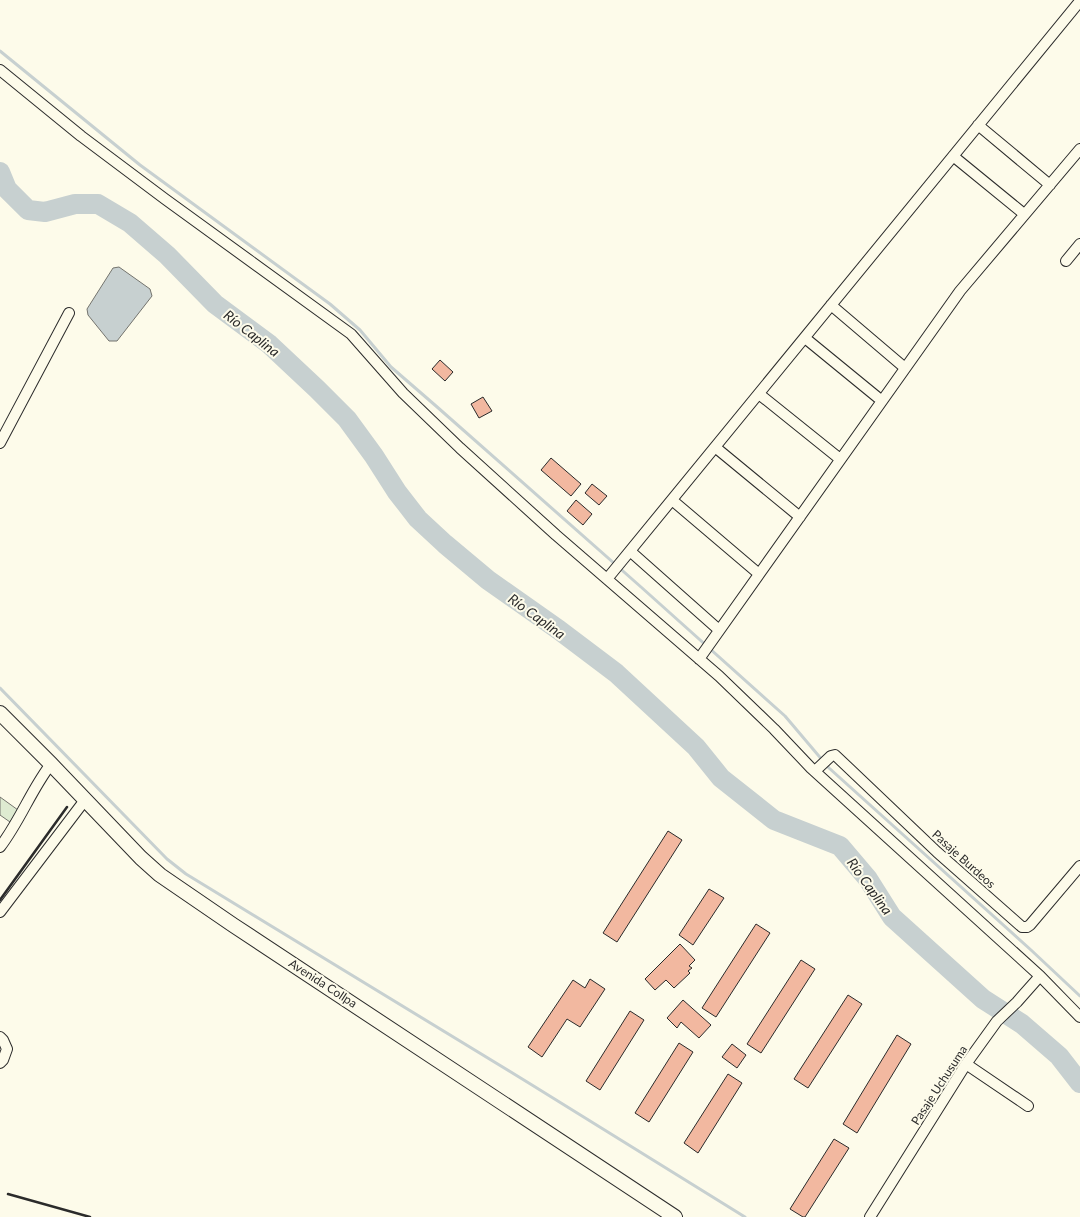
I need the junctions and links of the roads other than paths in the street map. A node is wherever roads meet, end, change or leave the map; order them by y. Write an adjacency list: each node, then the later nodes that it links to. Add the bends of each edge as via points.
1 (1080, 0): 3 (street)
2 (0, 70): 23 (street, via 80,136 351,334 403,393 460,448)
3 (978, 125): 5 (street); 6 (street)
4 (1080, 149): 6 (street)
5 (953, 156): 7 (street); 10 (street)
6 (1050, 185): 7 (street)
7 (1024, 214): 13 (street, via 960,291)
8 (1080, 244): 9 (street)
9 (1066, 260)
10 (831, 305): 12 (street); 13 (street)
11 (69, 313): 16 (street)
12 (804, 338): 14 (street); 15 (street)
13 (905, 368): 15 (street)
14 (759, 394): 17 (street); 18 (street)
15 (882, 401): 18 (street)
16 (0, 444)
17 (715, 447): 19 (street); 20 (street)
18 (840, 460): 20 (street)
19 (672, 500): 21 (street); 22 (street)
20 (800, 517): 22 (street)
21 (630, 551): 23 (street); 24 (street)
22 (759, 574): 24 (street)
23 (607, 580): 25 (street)
24 (719, 630): 25 (street)
25 (705, 651): 28 (street, via 774,728)
26 (0, 714): 27 (main road, Avenida Collpa)
27 (51, 764): 29 (main road, Avenida Collpa); 30 (street)
28 (821, 765): 31 (street, Pasaje Burdeos, via 834,755 1022,926 1030,925); 33 (street)
29 (85, 800): 32 (street); 39 (main road, Avenida Collpa, via 141,858 181,890)
30 (0, 847)
31 (1080, 866)
32 (0, 912)
33 (1040, 976): 34 (street); 37 (street, Pasaje Uchusuma, via 996,1021)
34 (1080, 1017)
35 (0, 1038): 36 (street, via 7,1049)
36 (0, 1063)
37 (966, 1064): 38 (street); 40 (street, Pasaje Uchusuma)
38 (1028, 1106)
39 (675, 1217)
40 (870, 1217)

